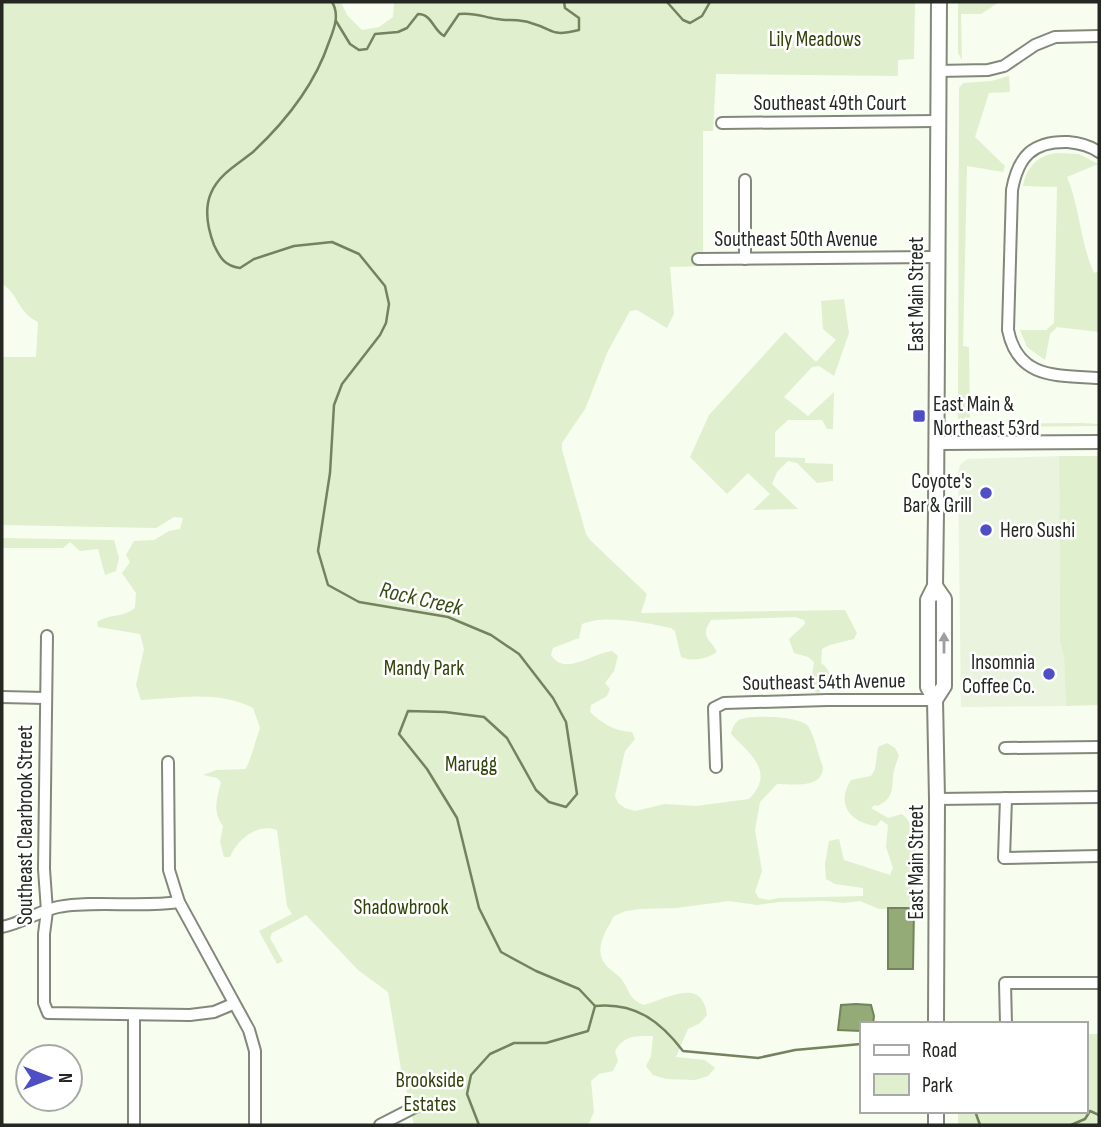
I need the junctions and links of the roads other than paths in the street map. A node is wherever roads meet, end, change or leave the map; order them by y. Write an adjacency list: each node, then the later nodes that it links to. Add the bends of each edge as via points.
1 (939, 2): 3 (main road, East Main Street)
2 (1099, 36): 3 (street, via 1055,37 988,70)
3 (938, 71): 4 (main road, East Main Street)
4 (938, 121): 5 (street, Southeast 49th Court); 8 (main road, East Main Street)
5 (722, 123)
6 (1099, 152): 11 (street, via 1080,143 1041,144 1026,155 1015,172 1008,330 1014,352 1037,371)
7 (745, 180): 10 (street)
8 (936, 257): 10 (street, Southeast 50th Avenue); 13 (main road, East Main Street)
9 (698, 259): 10 (street, Southeast 50th Avenue)
10 (745, 259)
11 (1099, 378)
12 (1099, 442): 13 (street)
13 (938, 443): 17 (main road, East Main Street, via 935,586 944,599 944,686)
14 (47, 636): 16 (street, Southeast Clearbrook Street)
15 (2, 697): 16 (street)
16 (45, 698): 27 (street, Southeast Clearbrook Street)
17 (934, 700): 21 (street, Southeast 54th Avenue, via 724,703 714,708); 23 (main road, East Main Street)
18 (1099, 747): 19 (street)
19 (1005, 748)
20 (168, 762): 26 (street, via 169,870)
21 (716, 767)
22 (1099, 797): 24 (street)
23 (937, 799): 24 (street); 32 (main road, East Main Street)
24 (1006, 799): 25 (street, via 1004,858)
25 (1099, 856)
26 (179, 902): 27 (street); 30 (street)
27 (47, 911): 28 (street); 31 (street, Southeast Clearbrook Street, via 44,1003 48,1013)
28 (2, 927)
29 (1099, 983): 33 (street, via 1005,983)
30 (233, 1004): 31 (street, via 190,1015); 36 (street, via 255,1051)
31 (134, 1015): 35 (street)
32 (936, 1022)
33 (1006, 1022)
34 (419, 1105): 37 (street)
35 (134, 1125)
36 (256, 1125)
37 (380, 1125)

